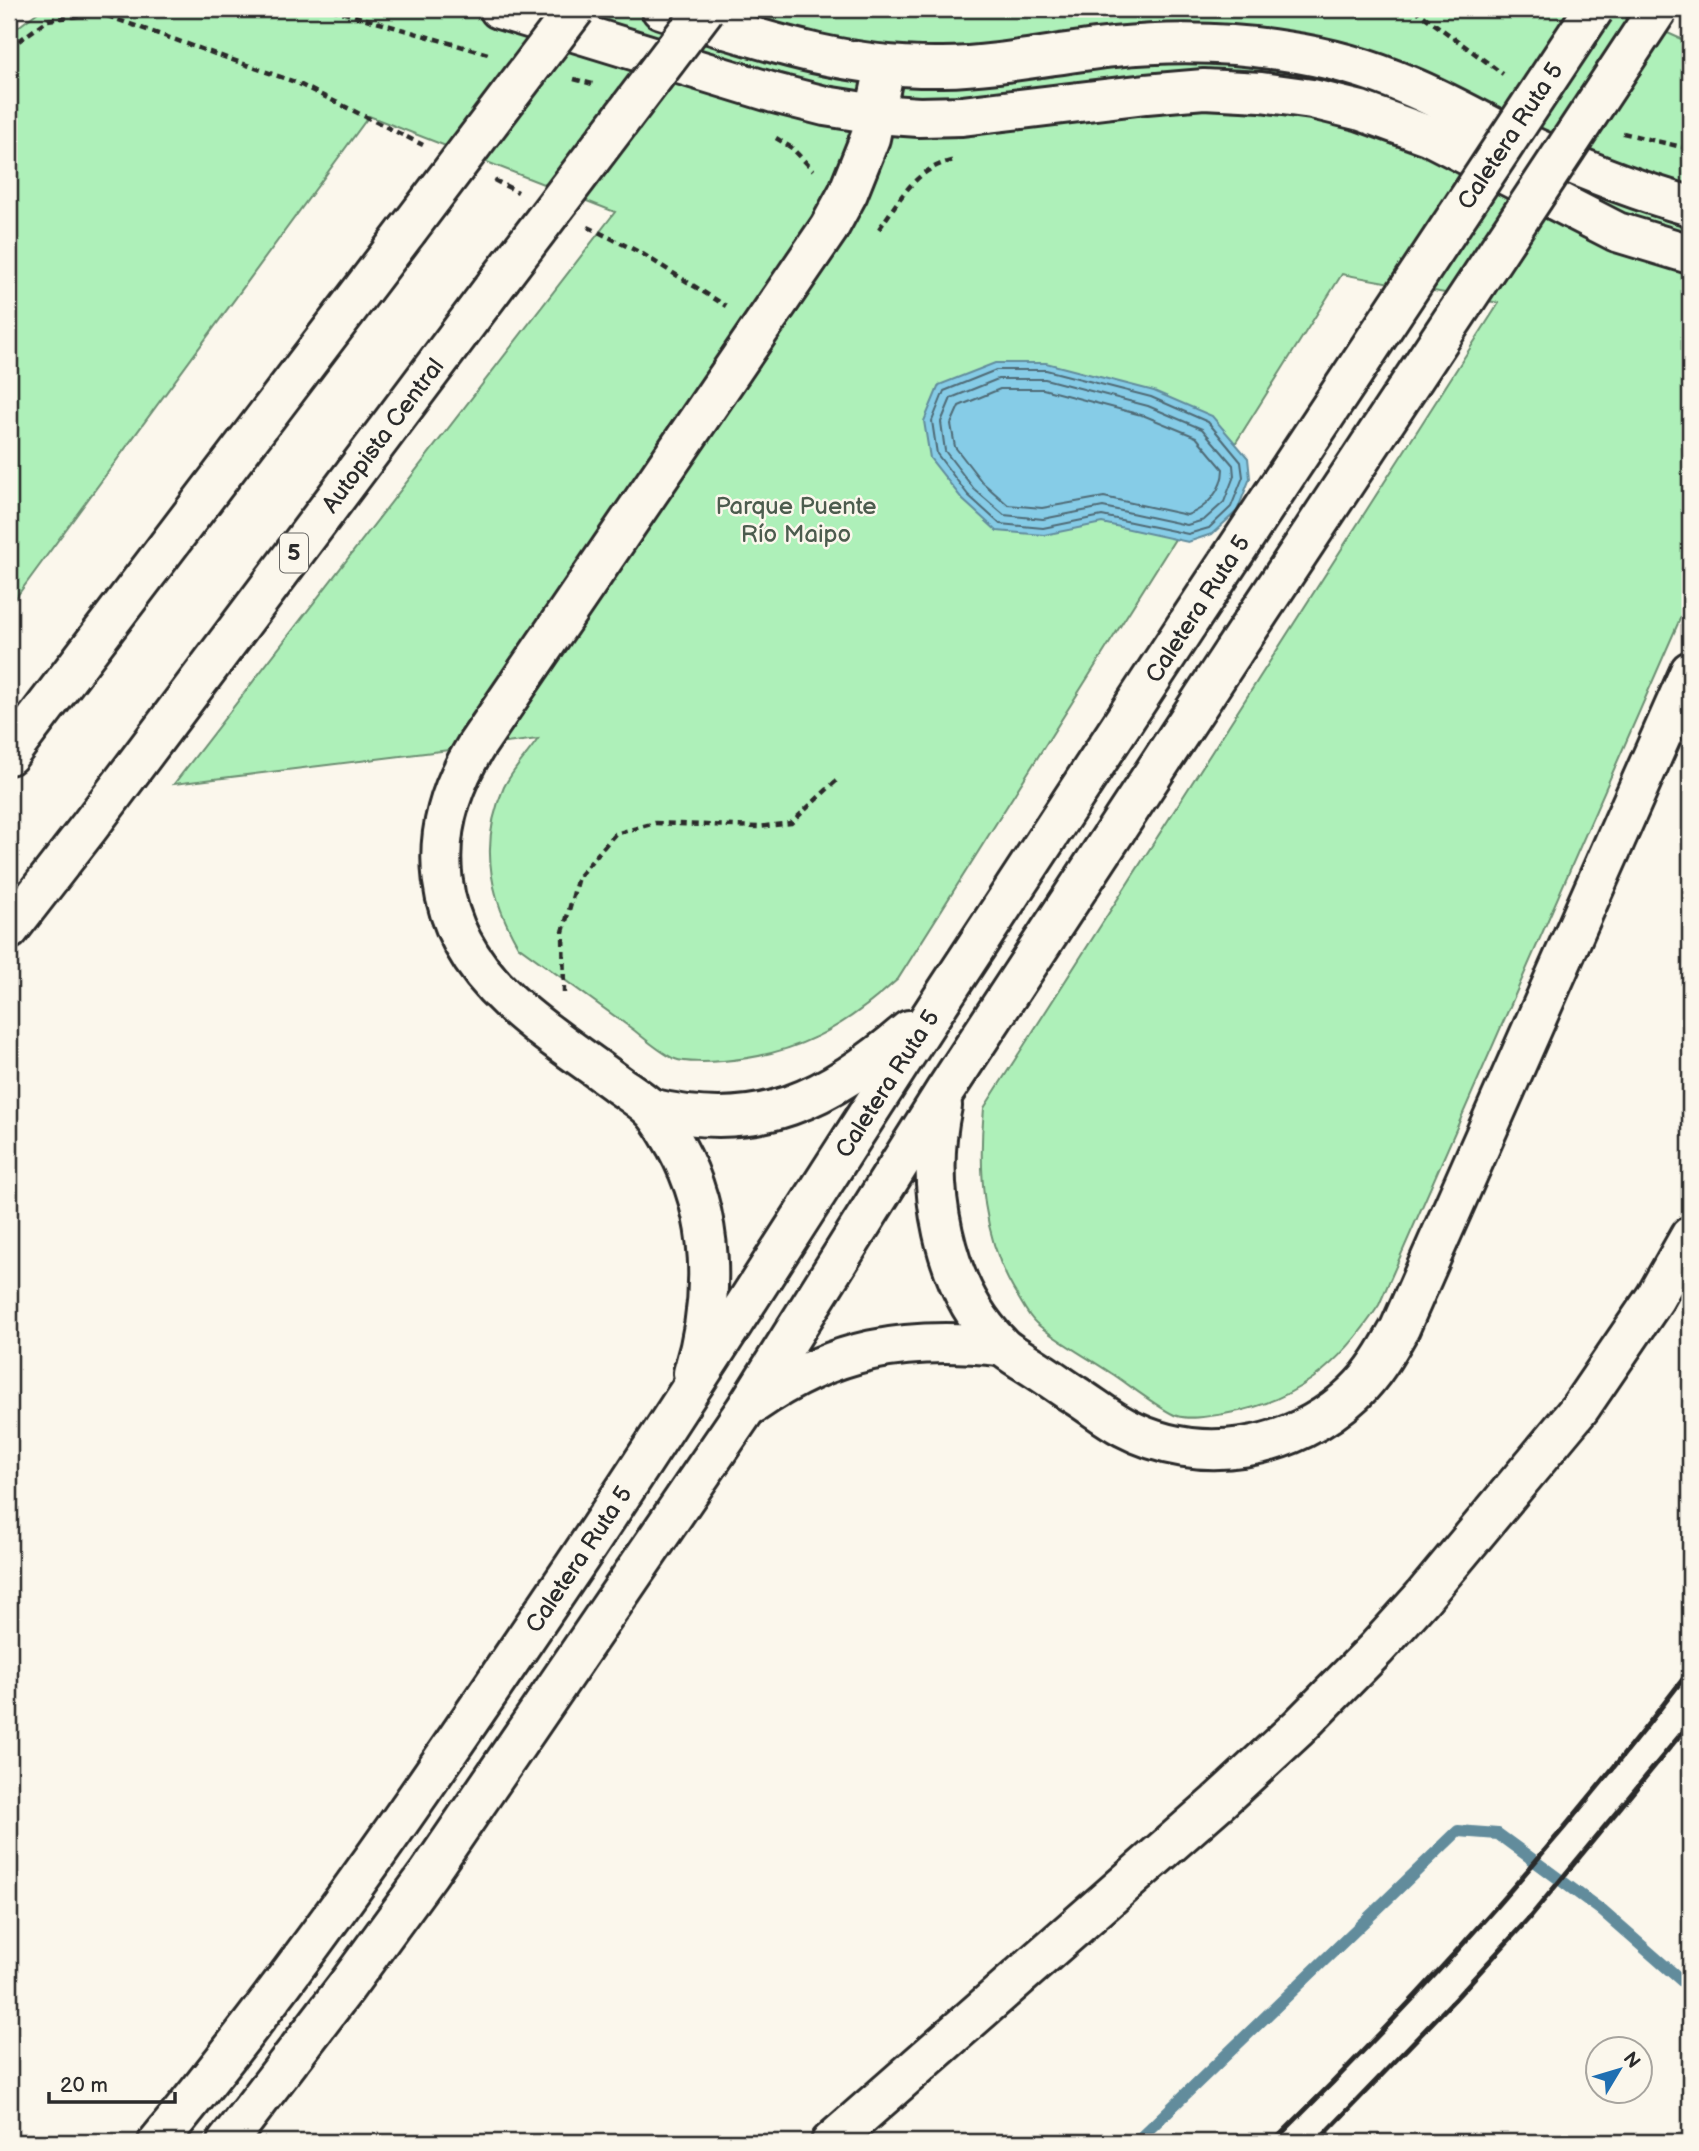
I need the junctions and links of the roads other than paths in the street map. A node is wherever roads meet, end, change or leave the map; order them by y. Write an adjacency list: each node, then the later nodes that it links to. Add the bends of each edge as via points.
1 (499, 9): 8 (main road, via 774,93)
2 (575, 9): 12 (main road, bridge)
3 (660, 9): 7 (main road, via 795,49)
4 (705, 9): 13 (main road, Autopista Central / 5, bridge)
5 (1594, 9): 14 (main road, Caletera Ruta 5, bridge)
6 (1658, 9): 15 (main road, bridge)
7 (885, 67): 8 (main road); 9 (main road, via 945,67 1181,43 1287,51 1409,85 1544,152)
8 (876, 114): 10 (main road, via 962,116 1203,89 1312,99 1430,136 1617,232); 16 (main road, via 848,193 829,228 475,746 461,769 444,819 440,845 448,905 473,959 509,1001)
9 (1690, 206)
10 (1690, 254)
11 (1690, 671): 18 (main road, via 1419,1288 1381,1361 1357,1391 1314,1424 1289,1436 1236,1448 1179,1446 1124,1427)
12 (9, 755)
13 (9, 930)
14 (945, 994): 16 (main road, via 884,1052 813,1096 774,1112 708,1118); 19 (main road, Caletera Ruta 5)
15 (945, 1091): 18 (main road, via 934,1168 937,1207 959,1281); 20 (main road)
16 (650, 1108): 19 (main road, via 685,1163 705,1224 707,1300)
17 (1690, 1236): 23 (main road, via 1641,1320 1580,1408 1376,1648 1217,1803)
18 (1001, 1346): 20 (main road, via 915,1342 872,1349 805,1372)
19 (684, 1402): 21 (main road, Caletera Ruta 5, via 371,1864)
20 (745, 1410): 22 (main road, via 429,1873)
21 (158, 2142)
22 (227, 2142)
23 (831, 2142)

